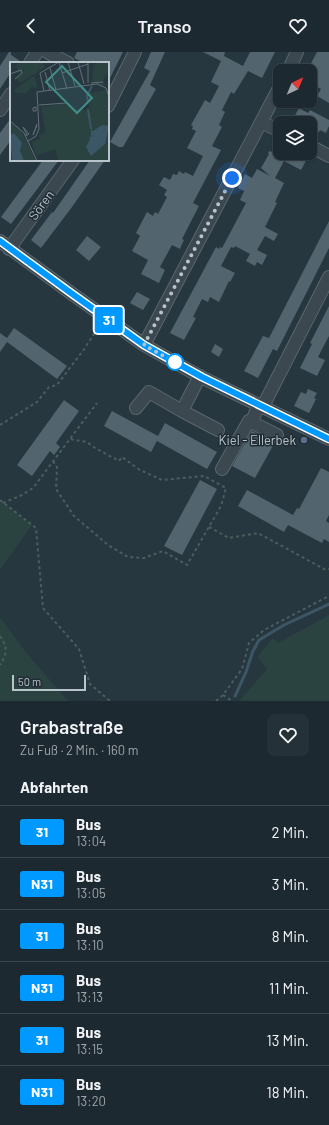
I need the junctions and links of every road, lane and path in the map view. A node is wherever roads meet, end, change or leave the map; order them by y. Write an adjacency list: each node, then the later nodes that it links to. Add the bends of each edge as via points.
1 (37, 52): 5 (street)
2 (47, 52): 6 (street)
3 (135, 52): 8 (street)
4 (297, 52): 7 (street)
5 (31, 62)
6 (66, 62)
7 (291, 64)
8 (112, 87): 11 (street)
9 (10, 95): 12 (street)
10 (273, 100): 13 (street)
11 (109, 101)
12 (0, 110)
13 (262, 122): 14 (street); 21 (street)
14 (273, 128)
15 (317, 150): 16 (street)
16 (329, 156)
17 (72, 161): 18 (street, Sören)
18 (5, 245): 20 (street)
19 (329, 277): 24 (street)
20 (105, 317): 21 (street); 28 (path, via 58,385 49,387 37,402)
21 (144, 345): 22 (street)
22 (200, 376): 24 (street); 26 (street)
23 (97, 403): 31 (path)
24 (260, 407): 27 (street); 32 (street)
25 (136, 408): 26 (street, via 149,392)
26 (182, 411): 29 (street)
27 (249, 421): 30 (street); 34 (street)
28 (0, 426)
29 (218, 430)
30 (277, 435)
31 (70, 439): 33 (path); 37 (path, via 87,442 119,461 122,457 140,470 162,480 204,476 226,488 221,506)
32 (329, 439)
33 (53, 461): 36 (path, via 33,488); 37 (path, via 57,467 56,489 74,516 108,545 128,557 144,558 163,551 187,565)
34 (222, 469)
35 (0, 500): 36 (path)
36 (3, 503): 43 (path, via 36,528 43,608 79,649 90,684)
37 (209, 527): 38 (path, via 229,538 258,533 313,564)
38 (329, 569)
39 (329, 596): 42 (path, via 264,630 249,643 242,669)
40 (0, 636): 41 (path, via 5,643 6,655)
41 (0, 665)
42 (223, 695): 44 (path); 45 (path)
43 (110, 701)
44 (216, 701)
45 (232, 701)

